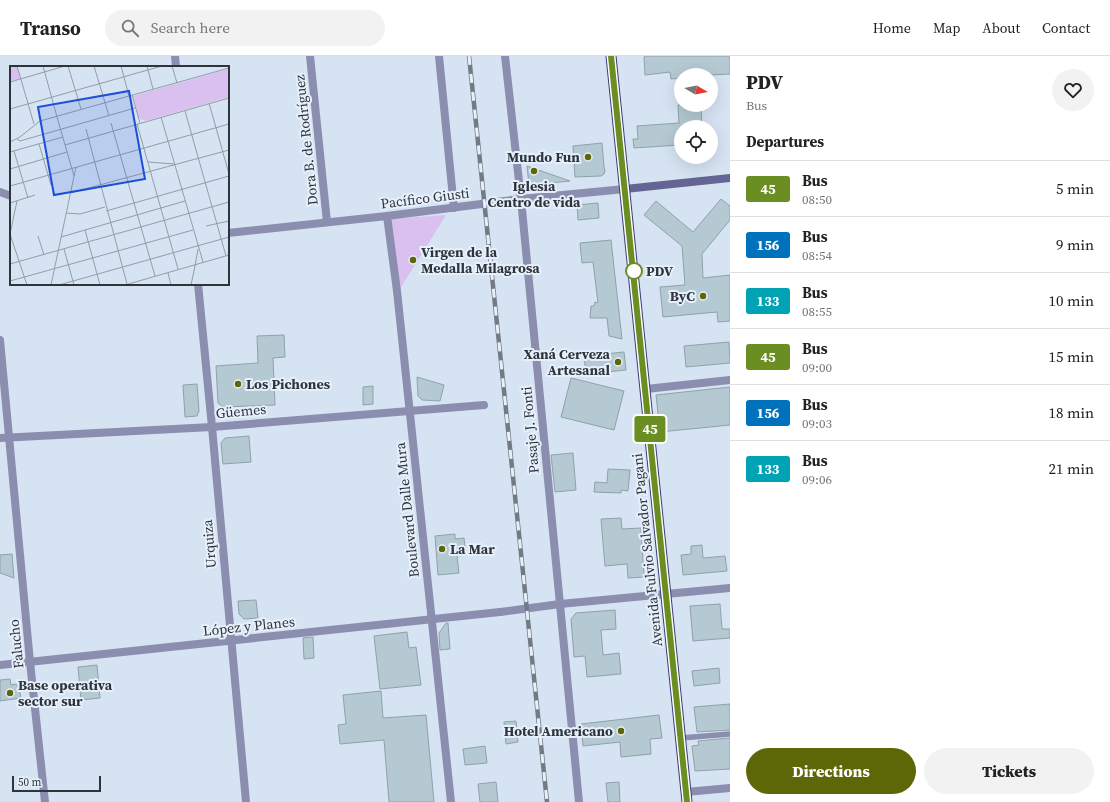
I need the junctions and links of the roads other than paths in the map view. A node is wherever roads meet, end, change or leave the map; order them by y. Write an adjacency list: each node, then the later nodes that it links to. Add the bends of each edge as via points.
1 (175, 56): 6 (street)
2 (310, 56): 14 (street, Dora B. de Rodríguez)
3 (439, 56): 12 (street)
4 (505, 56): 11 (street, Pasaje J. Fonti)
5 (611, 56): 8 (highway, Avenida Fulvio Salvador Pagani)
6 (176, 66)
7 (730, 178): 8 (main road)
8 (625, 190): 11 (street, Pacífico Giusti); 19 (highway, Avenida Fulvio Salvador Pagani)
9 (0, 192): 10 (street)
10 (10, 196)
11 (521, 199): 12 (street, Pacífico Giusti); 27 (street, Pasaje J. Fonti)
12 (454, 208): 13 (street, Pacífico Giusti)
13 (387, 216): 14 (street, Pacífico Giusti); 21 (street, Boulevard Dalle Mura)
14 (327, 222): 15 (street, Pacífico Giusti)
15 (229, 233)
16 (198, 285): 22 (street, Urquiza)
17 (0, 340): 23 (street, Falucho)
18 (730, 380): 19 (street)
19 (646, 390): 26 (highway, Avenida Fulvio Salvador Pagani)
20 (484, 405): 21 (street, Güemes)
21 (409, 411): 22 (street, Güemes); 28 (street, Boulevard Dalle Mura)
22 (212, 427): 23 (street, Güemes); 29 (street, Urquiza)
23 (9, 437): 24 (street, Güemes); 30 (street, Falucho)
24 (0, 438)
25 (730, 588): 26 (street)
26 (667, 594): 27 (street); 33 (highway, Avenida Fulvio Salvador Pagani)
27 (560, 604): 28 (street, López y Planes); 39 (street, Pasaje J. Fonti)
28 (432, 620): 29 (street, López y Planes); 38 (street, Boulevard Dalle Mura)
29 (231, 641): 30 (street, López y Planes); 37 (street, Urquiza)
30 (30, 662): 31 (street, López y Planes); 36 (street, Falucho)
31 (0, 665)
32 (730, 734): 33 (lane)
33 (681, 738): 35 (highway, Avenida Fulvio Salvador Pagani)
34 (730, 788): 35 (street)
35 (687, 797)
36 (45, 802)
37 (246, 802)
38 (451, 802)
39 (579, 802)

